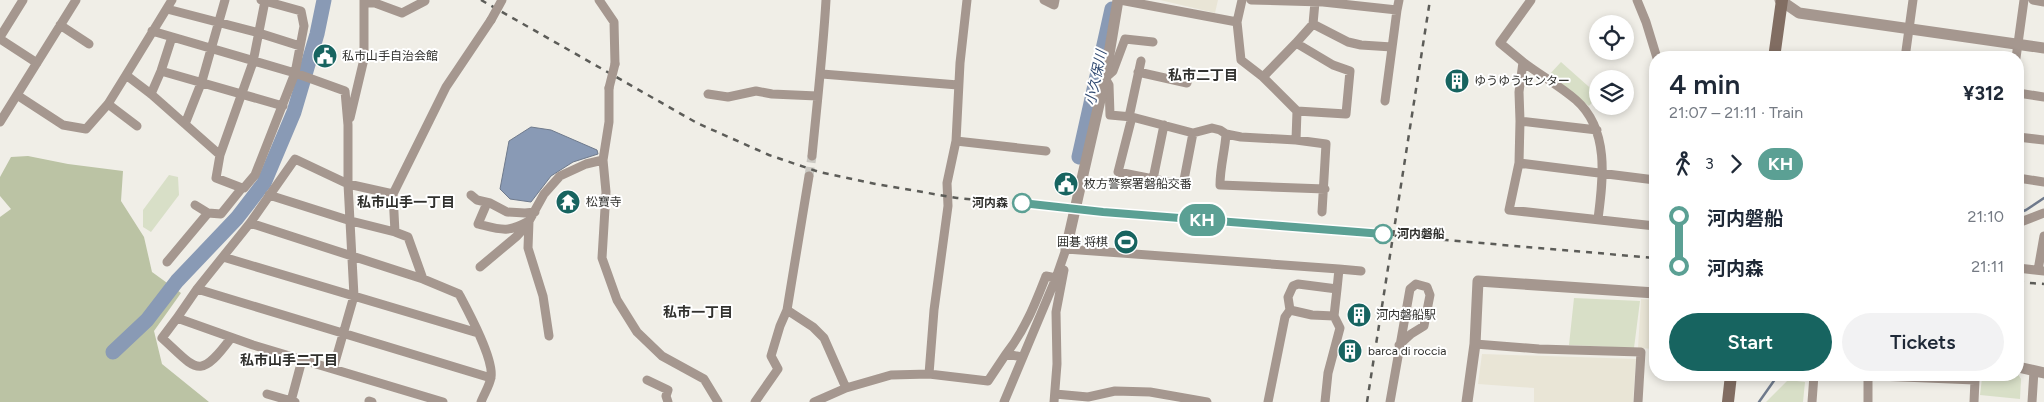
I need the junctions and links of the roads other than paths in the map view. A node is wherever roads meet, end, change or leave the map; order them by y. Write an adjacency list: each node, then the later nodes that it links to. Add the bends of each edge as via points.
1 (23, 0): 37 (street)
2 (76, 0): 32 (street)
3 (172, 0): 28 (street)
4 (225, 0): 29 (street)
5 (502, 0): 103 (street, bridge, via 446,87)
6 (599, 0): 92 (street, bridge, via 614,22 615,64 609,88 610,122)
7 (826, 0): 57 (street)
8 (967, 0): 63 (street)
9 (1044, 0): 10 (street, via 1054,5)
10 (1055, 0)
11 (1119, 0): 30 (street); 59 (street)
12 (1242, 0): 30 (street)
13 (1251, 0): 21 (street)
14 (1530, 0): 52 (street, via 1500,43)
15 (1637, 0): 46 (street)
16 (1913, 0): 33 (street)
17 (2024, 0): 41 (street)
18 (2033, 0): 25 (street)
19 (263, 1): 35 (street); 42 (street, via 301,11 304,26)
20 (425, 1): 24 (street, via 402,13 375,2)
21 (1291, 1): 22 (street)
22 (1321, 1): 26 (street); 31 (street)
23 (1781, 1): 33 (street, via 1799,13); 47 (main road)
24 (364, 2): 79 (street, via 364,59)
25 (2044, 2)
26 (1357, 3): 27 (street)
27 (1398, 5): 44 (street)
28 (166, 9): 29 (street); 34 (street)
29 (219, 22): 35 (street); 43 (street)
30 (1237, 22): 60 (street, via 1241,60)
31 (1313, 24): 38 (street); 44 (street, via 1348,42)
32 (60, 25): 39 (street); 53 (street)
33 (1909, 29): 41 (street); 48 (street)
34 (152, 31): 36 (street); 58 (street)
35 (259, 33): 42 (street); 51 (street)
36 (172, 37): 43 (street); 54 (street)
37 (0, 38): 53 (street)
38 (1296, 43): 60 (street); 74 (street, via 1350,71 1346,114)
39 (89, 44)
40 (1147, 44): 59 (street, via 1124,38 1113,71)
41 (2018, 45): 45 (street); 49 (street)
42 (300, 46): 56 (street)
43 (212, 48): 51 (street); 61 (street)
44 (1392, 48): 71 (street)
45 (2044, 48)
46 (1656, 51)
47 (1775, 51)
48 (1906, 51)
49 (2017, 51)
50 (1140, 61): 55 (street)
51 (253, 62): 56 (street); 64 (street)
52 (1523, 62): 76 (street); 82 (street, via 1577,101)
53 (36, 63): 68 (street)
54 (161, 71): 61 (street); 65 (street)
55 (1138, 72): 62 (street); 75 (street)
56 (294, 73): 73 (street); 79 (street, via 345,91)
57 (822, 74): 63 (street); 69 (street)
58 (126, 75): 65 (street); 72 (street)
59 (1105, 78): 75 (street, via 1109,85 1110,115); 120 (street)
60 (1263, 78): 74 (street)
61 (202, 81): 64 (street); 78 (street)
62 (1187, 83)
63 (958, 85): 86 (street)
64 (242, 93): 73 (street); 90 (street)
65 (151, 94): 78 (street)
66 (708, 94): 69 (street, via 728,97 756,91)
67 (2024, 94): 70 (street)
68 (17, 95): 72 (street, via 63,125 86,129); 77 (street)
69 (818, 96): 91 (street)
70 (2044, 97)
71 (1385, 101)
72 (108, 104): 81 (street)
73 (283, 106): 101 (street, via 256,175)
74 (1296, 111): 87 (street)
75 (1130, 117): 80 (street); 96 (street, via 1118,172)
76 (1520, 121): 82 (street); 93 (street)
77 (0, 122)
78 (185, 124): 90 (street)
79 (348, 125): 100 (street)
80 (1164, 125): 83 (street); 96 (street)
81 (137, 126)
82 (1597, 130): 94 (street)
83 (1193, 132): 84 (street, via 1212,128); 96 (street, via 1183,184)
84 (1226, 134): 87 (street); 102 (street, via 1220,185)
85 (2024, 137): 88 (street)
86 (956, 140): 89 (street); 152 (street, via 948,183)
87 (1296, 140): 102 (street, via 1326,144)
88 (2044, 140)
89 (1046, 151)
90 (220, 155): 101 (street, via 216,178)
91 (812, 156)
92 (603, 160): 108 (street, via 560,176 544,194); 168 (street, via 606,192 602,258 617,300 637,332 662,356 704,378)
93 (1519, 163): 94 (street); 112 (street, via 1509,210)
94 (1603, 174): 97 (street); 112 (street)
95 (809, 176): 136 (street)
96 (1153, 179)
97 (1649, 179)
98 (2024, 179): 99 (street)
99 (2044, 182)
100 (348, 184): 103 (street); 104 (street, via 295,159); 113 (street)
101 (242, 188): 110 (street, via 221,214)
102 (1324, 189): 109 (street)
103 (393, 194): 118 (street)
104 (269, 195): 113 (street); 116 (street)
105 (471, 195): 106 (street)
106 (486, 202): 108 (street, via 507,212); 115 (street, via 478,224 504,230)
107 (195, 205): 110 (street)
108 (536, 212): 115 (street)
109 (1322, 212)
110 (208, 213): 123 (street)
111 (2044, 213): 114 (street)
112 (1598, 219): 117 (street)
113 (351, 221): 118 (street); 121 (street)
114 (2024, 221)
115 (529, 222): 125 (street, via 518,236); 142 (street, via 528,248 543,296)
116 (250, 223): 121 (street); 122 (street)
117 (1649, 225)
118 (395, 232): 131 (street, via 408,237)
119 (2044, 236): 129 (street)
120 (1066, 249): 124 (street); 126 (street)
121 (352, 256): 131 (street); 135 (street)
122 (224, 257): 132 (street); 135 (street)
123 (167, 262)
124 (1062, 263): 130 (street); 163 (street, via 1064,270 1056,312)
125 (480, 267)
126 (1339, 269): 128 (street); 133 (street)
127 (2024, 269): 129 (street)
128 (1361, 271)
129 (2041, 271)
130 (1056, 278): 146 (street, via 1046,276 1033,310); 147 (street)
131 (423, 279): 140 (street, via 459,294)
132 (197, 289): 139 (street); 141 (street)
133 (1337, 289): 137 (street, via 1293,286 1288,297); 138 (street)
134 (1649, 293): 144 (street, via 1478,281)
135 (354, 296): 140 (street); 141 (street)
136 (787, 310): 159 (street, via 824,338); 169 (street, via 771,356 778,369)
137 (1290, 310): 138 (street); 173 (street, via 1285,317)
138 (1334, 316): 174 (street, via 1340,328 1328,373)
139 (177, 318): 143 (street); 143 (street, via 162,338 192,366 201,367 215,359)
140 (478, 333): 153 (street, via 491,368)
141 (343, 334): 150 (street); 153 (street)
142 (549, 336)
143 (231, 338): 148 (street)
144 (1475, 344): 176 (street, via 1476,368); 177 (street, via 1641,352)
145 (1399, 345): 145 (street, via 1410,289 1416,284 1427,287 1430,295 1424,326); 175 (street)
146 (1006, 354): 147 (street); 152 (street, via 988,381)
147 (1022, 357): 171 (street)
148 (302, 360): 150 (street); 164 (street)
149 (2024, 368): 151 (street)
150 (333, 369): 162 (street)
151 (2039, 372): 182 (street)
152 (929, 374): 159 (street, via 891,375)
153 (491, 378): 166 (street)
154 (648, 380): 167 (street, via 668,390)
155 (1730, 381): 178 (main road)
156 (1814, 381): 179 (street)
157 (1868, 381): 180 (street)
158 (1975, 381): 181 (street)
159 (846, 388): 170 (street)
160 (267, 394): 164 (street)
161 (1150, 397): 163 (street, via 1115,391 1088,397); 172 (street)
162 (417, 398): 165 (street)
163 (1054, 398)
164 (293, 401)
165 (443, 402)
166 (480, 402)
167 (668, 402)
168 (718, 402)
169 (755, 402)
170 (814, 402)
171 (1004, 402)
172 (1202, 402)
173 (1268, 402)
174 (1325, 402)
175 (1390, 402)
176 (1467, 402)
177 (1638, 402)
178 (1728, 402)
179 (1812, 402)
180 (1868, 402)
181 (1974, 402)
182 (2032, 402)

